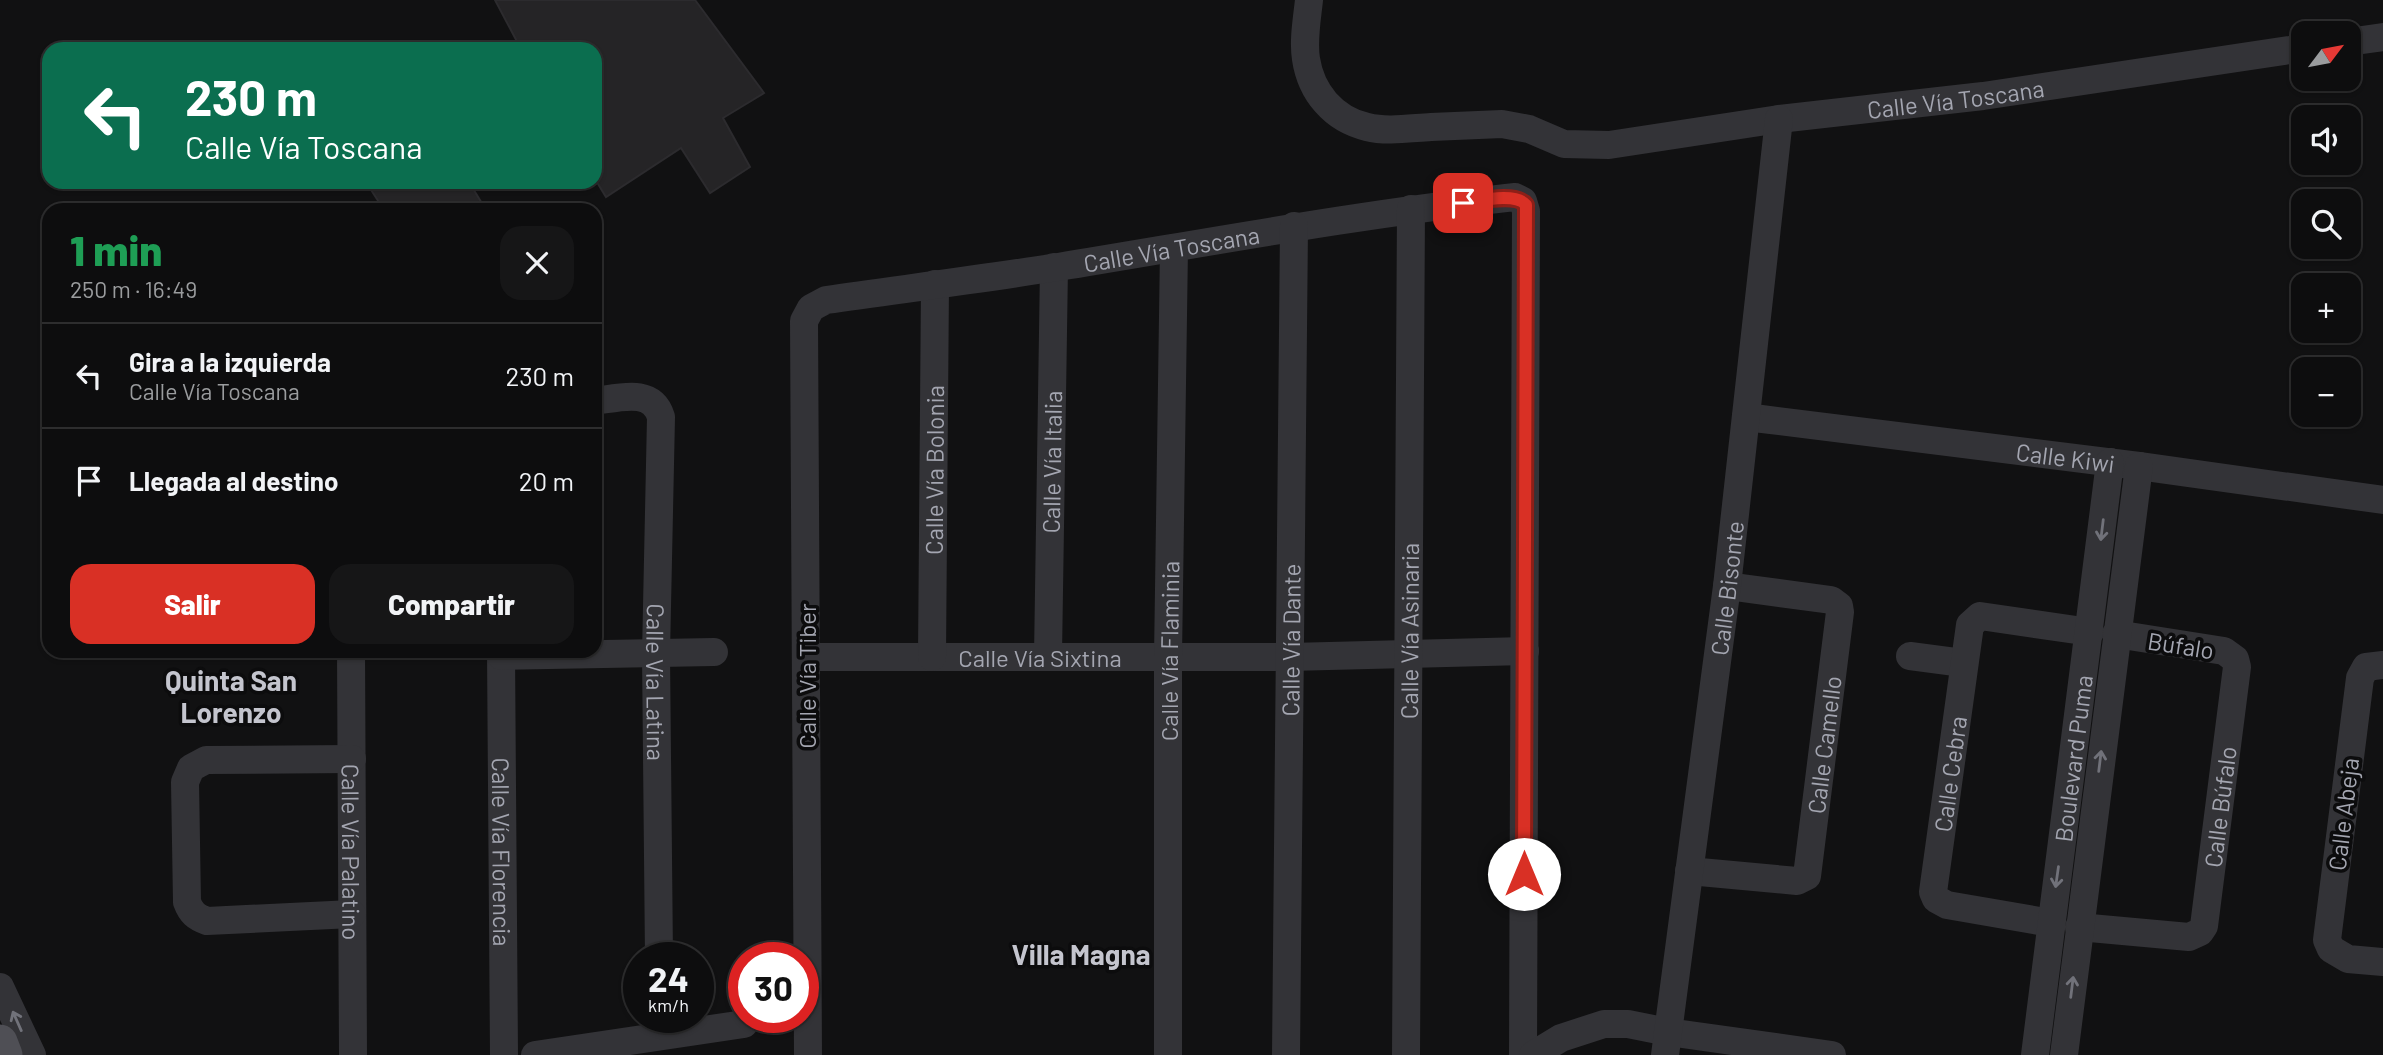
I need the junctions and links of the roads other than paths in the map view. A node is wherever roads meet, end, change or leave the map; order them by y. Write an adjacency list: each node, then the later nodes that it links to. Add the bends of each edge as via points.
1 (1309, 0): 5 (street, Calle Vía Toscana, via 1305,42 1312,82 1333,111 1367,127 1502,124 1529,129 1564,144 1609,145)
2 (2383, 37): 3 (street)
3 (2361, 40)
4 (2291, 50): 5 (street, Calle Vía Toscana, via 1983,96)
5 (1779, 119): 13 (street, Calle Bisonte)
6 (1411, 209): 7 (street, Calle Vía Toscana); 20 (street, Calle Vía Toscana, via 1515,197 1523,201 1526,211); 24 (street, Calle Vía Asinaria)
7 (1294, 226): 8 (street, Calle Vía Toscana); 30 (street, Calle Vía Dante)
8 (1174, 248): 9 (street, Calle Vía Toscana); 29 (street, Calle Vía Flaminia)
9 (1054, 267): 10 (street, Calle Vía Toscana); 26 (street, Calle Vía Italia)
10 (935, 284): 11 (street, Calle Vía Toscana); 28 (street, Calle Vía Bolonia)
11 (818, 302): 25 (street, Calle Vía Tiber, via 804,321)
12 (602, 400): 23 (street, Calle Vía Latina, via 646,397 661,417)
13 (1746, 417): 14 (street, Calle Kiwi); 17 (street, Calle Bisonte)
14 (2110, 462): 15 (street, Calle Kiwi); 19 (street, Boulevard Puma, one-way to 19)
15 (2139, 466): 16 (street, Calle Kiwi); 19 (street, Boulevard Puma)
16 (2383, 500)
17 (1727, 586): 37 (street, Calle Bisonte); 37 (street, Calle Camello, via 1830,600 1839,606 1807,876 1797,881)
18 (1967, 631): 19 (street, Búfalo, via 1974,620 1985,616); 33 (street, Calle Cebra)
19 (2103, 633): 35 (street, Búfalo, via 2224,651); 39 (street, Boulevard Puma, one-way to 39); 40 (street, Boulevard Puma, one-way to 19)
20 (1525, 650): 24 (street, Calle Vía Sixtina); 56 (street)
21 (714, 652): 23 (street)
22 (602, 653): 23 (street)
23 (656, 653): 41 (street, Calle Vía Latina)
24 (1407, 653): 30 (street, Calle Vía Sixtina); 55 (street, Calle Vía Asinaria)
25 (807, 656): 28 (street, Calle Vía Sixtina); 52 (street, Calle Vía Tiber)
26 (1048, 656): 28 (street, Calle Vía Sixtina); 29 (street, Calle Vía Sixtina)
27 (1910, 656): 33 (street)
28 (932, 657)
29 (1168, 657): 30 (street, Calle Vía Sixtina); 53 (street, Calle Vía Flaminia)
30 (1290, 657): 54 (street, Calle Vía Dante)
31 (351, 658): 36 (street, Calle Vía Palatino)
32 (501, 658): 50 (street, Calle Vía Florencia)
33 (1963, 663): 39 (street, Calle Cebra, via 1933,892 1947,905)
34 (2378, 665): 42 (street, Calle Abeja, via 2367,667 2360,678 2327,940 2331,949 2348,959)
35 (2237, 667): 40 (street, Calle Búfalo, via 2204,926 2189,937)
36 (352, 759): 38 (street, Calle Vía Palatino); 38 (street, via 206,760 191,768 185,782 187,902 197,917)
37 (1689, 871): 46 (street, Calle Bisonte)
38 (352, 914): 49 (street, Calle Vía Palatino)
39 (2051, 923): 59 (street, Boulevard Puma)
40 (2079, 927): 60 (street, Boulevard Puma, one-way to 40)
41 (659, 942)
42 (2383, 962)
43 (0, 988): 48 (street, one-way to 43)
44 (633, 1033): 51 (street)
45 (0, 1042): 47 (main road)
46 (1667, 1044): 57 (street, via 1628,1024 1604,1024 1561,1038); 58 (street)
47 (5, 1055)
48 (32, 1055)
49 (352, 1055)
50 (504, 1055)
51 (535, 1055)
52 (808, 1055)
53 (1168, 1055)
54 (1286, 1055)
55 (1406, 1055)
56 (1523, 1055)
57 (1532, 1055)
58 (1832, 1055)
59 (2035, 1055)
60 (2064, 1055)

